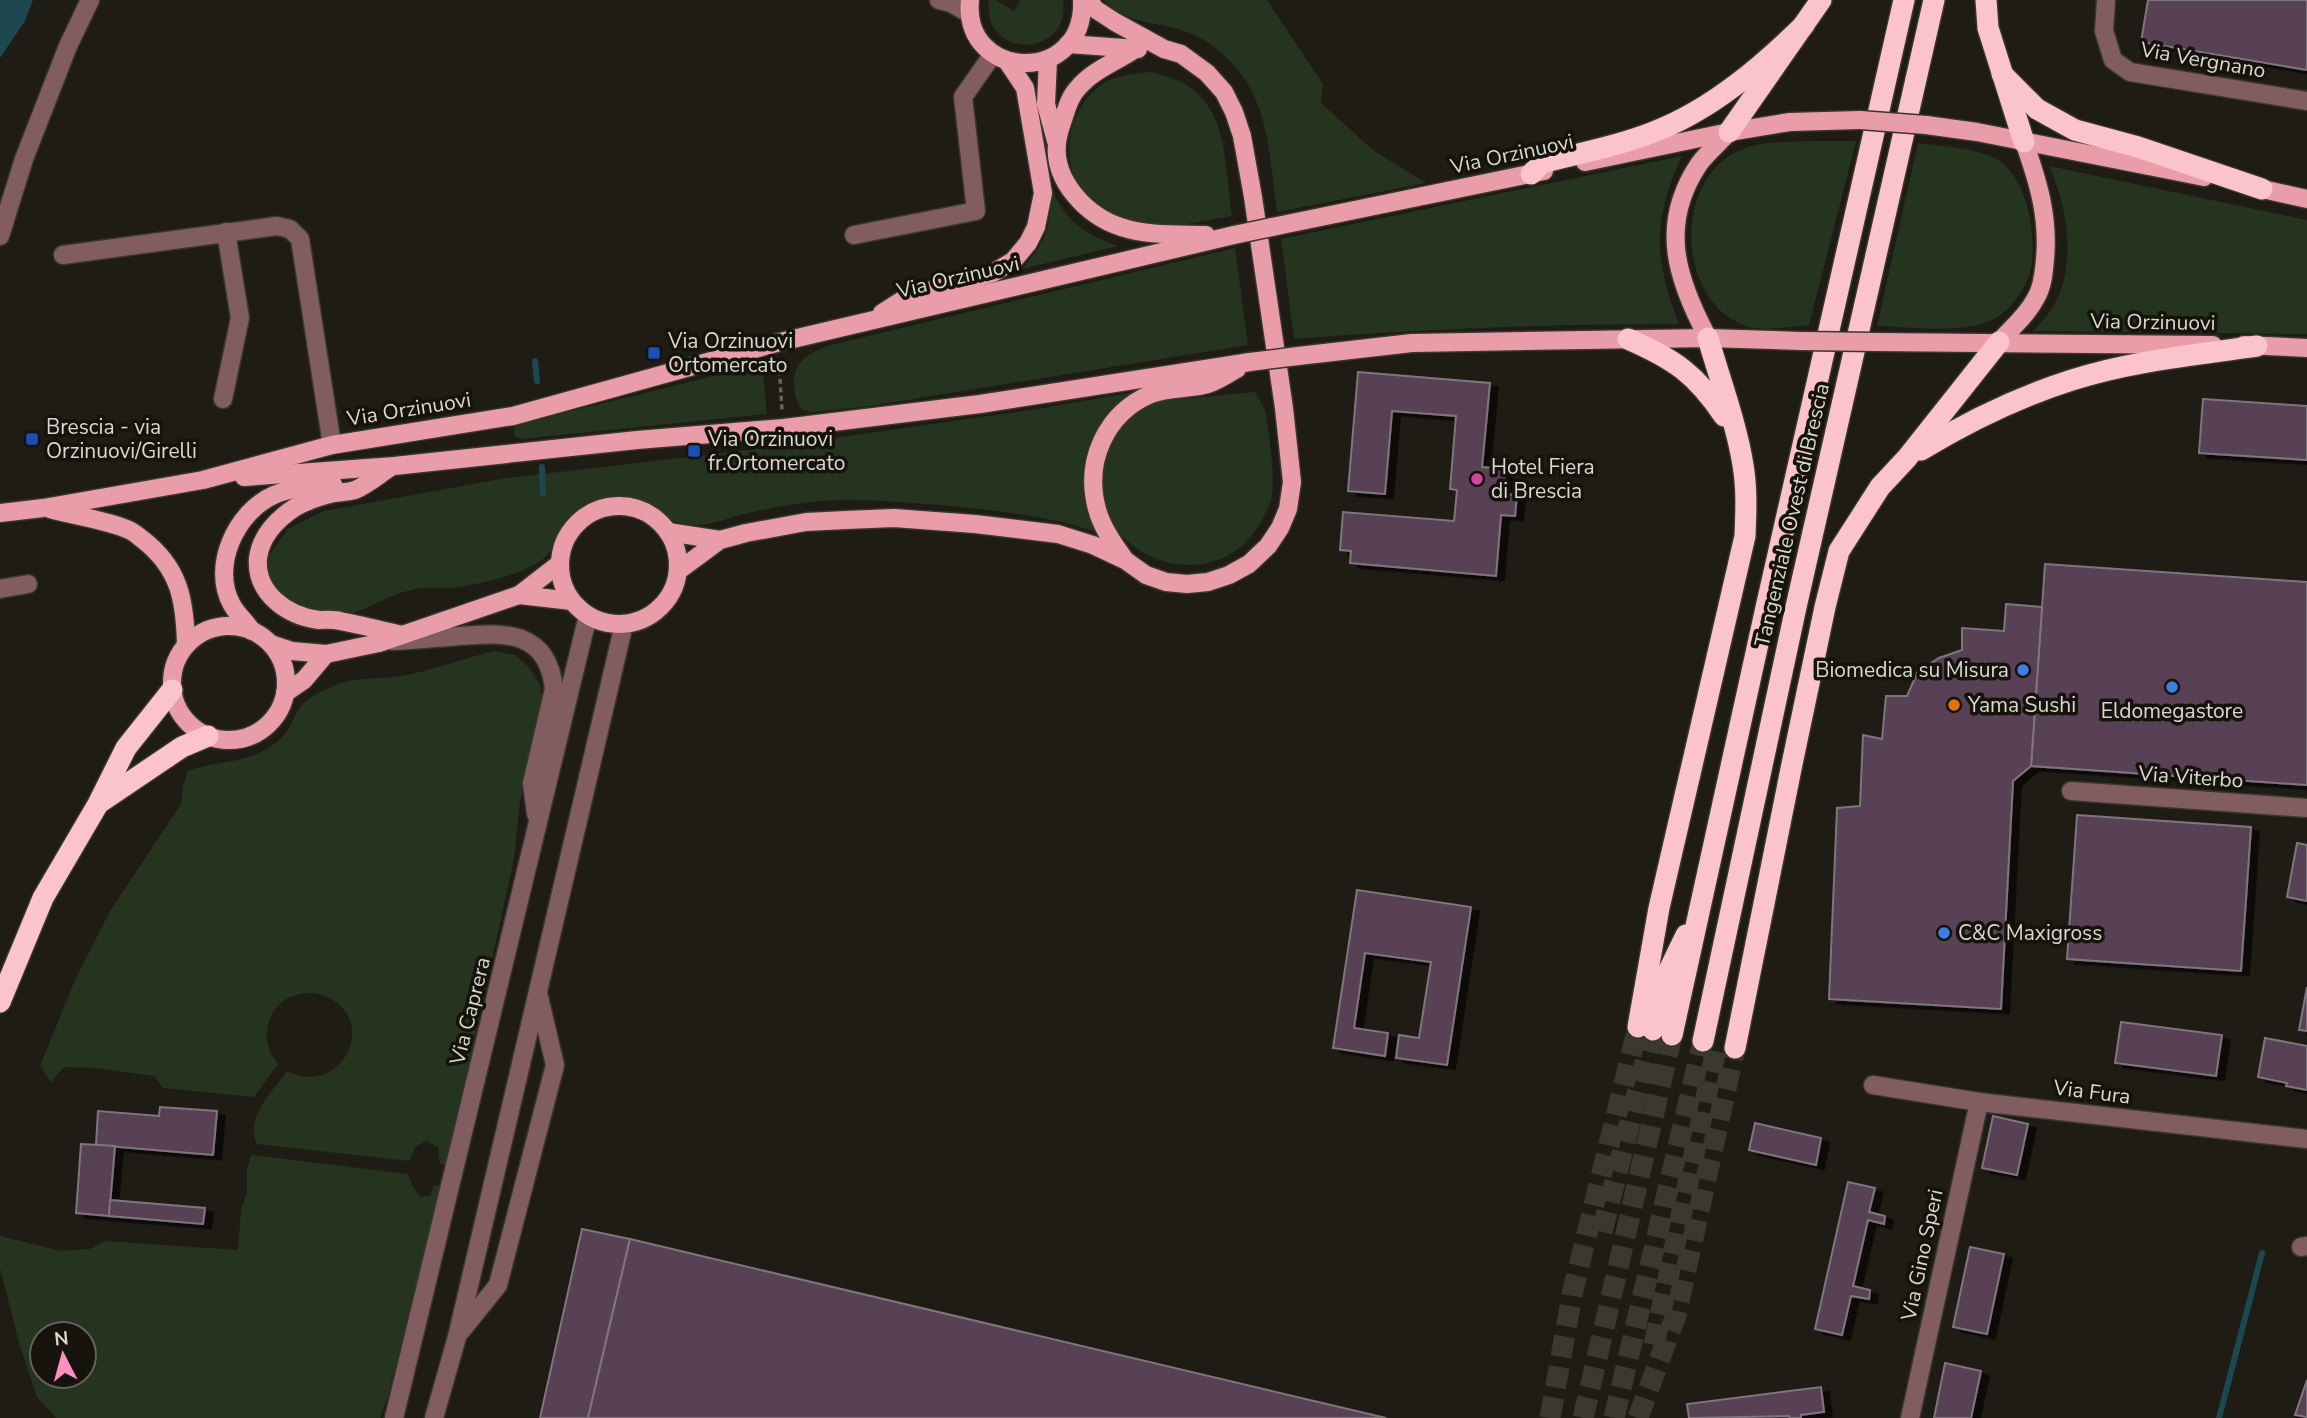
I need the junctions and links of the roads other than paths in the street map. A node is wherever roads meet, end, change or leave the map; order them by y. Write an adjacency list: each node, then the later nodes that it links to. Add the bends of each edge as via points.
1 (90, 0): 27 (street, via 24,159)
2 (939, 0): 10 (street)
3 (1082, 0): 12 (main road, via 1080,23)
4 (1089, 0): 14 (main road, via 1095,9)
5 (1821, 0): 11 (highway)
6 (1904, 0): 38 (highway, Tangenziale Ovest di Brescia, via 1701,905 1669,970 1654,1031 1659,908 1745,536 1743,466)
7 (1934, 0): 40 (highway, Tangenziale Ovest di Brescia, via 1732,907 1730,978 1718,1045 1839,551 1880,487)
8 (1986, 0): 17 (highway, via 1988,28)
9 (2106, 0): 18 (street, Via Vergnano, via 2104,31 2113,60 2130,72)
10 (970, 7): 15 (main road, via 978,38)
11 (1804, 25): 19 (highway); 22 (highway, via 1769,58 1701,108 1657,131 1542,163)
12 (1069, 44): 13 (main road); 16 (main road)
13 (1135, 49): 14 (main road); 21 (main road, via 1077,89)
14 (1164, 49): 47 (main road, via 1181,54 1207,73 1224,92 1242,136 1292,482 1288,509 1268,546 1229,575 1208,582 1166,582)
15 (1000, 57): 16 (main road, via 1031,64); 26 (street, via 963,97 976,211); 30 (main road, via 1025,88 1043,193 1028,243 1013,261 993,274 907,298)
16 (1048, 60): 21 (main road, via 1046,104)
17 (2002, 74): 20 (highway); 23 (highway, via 2037,109 2075,130)
18 (2307, 101)
19 (1729, 132): 20 (main road, Via Orzinuovi, bridge, via 1790,122 1860,120 1926,125); 22 (main road, Via Orzinuovi); 31 (main road, via 1700,163 1687,186 1675,234 1682,283)
20 (2024, 142): 23 (main road, Via Orzinuovi); 33 (main road, via 2044,203 2044,272 2038,296)
21 (1057, 144): 28 (main road, via 1071,191 1101,219 1144,232)
22 (1531, 174): 28 (main road, Via Orzinuovi, bridge)
23 (2262, 189): 24 (main road, Via Orzinuovi)
24 (2307, 199)
25 (226, 232): 29 (street); 37 (street, via 240,318); 39 (street, via 277,226 290,229 300,239)
26 (854, 235)
27 (0, 236)
28 (1231, 236): 30 (main road, Via Orzinuovi)
29 (63, 255)
30 (867, 322): 39 (main road, Via Orzinuovi, via 513,416)
31 (1708, 338): 32 (main road, Via Orzinuovi); 33 (main road, Via Orzinuovi, bridge); 38 (highway)
32 (1628, 339): 36 (main road, Via Orzinuovi, bridge, via 1412,343); 38 (highway, via 1680,366 1706,389)
33 (1999, 342): 34 (main road, Via Orzinuovi); 40 (highway)
34 (2257, 346): 35 (main road, Via Orzinuovi); 40 (highway, via 2141,363 2073,380 1965,423)
35 (2307, 348)
36 (1250, 362): 41 (main road, Via Orzinuovi, via 980,404 784,428); 47 (main road, via 1207,385 1154,393 1135,402 1107,431 1092,468 1093,488 1105,529)
37 (223, 399)
38 (1736, 432)
39 (332, 444): 42 (main road, Via Orzinuovi)
40 (1907, 458)
41 (394, 466): 42 (main road, Via Orzinuovi); 56 (main road, via 356,480 278,493 260,502 244,519 225,560 225,585 231,604); 57 (main road, via 355,490 316,498 281,517 260,546 258,562 266,591 289,611)
42 (202, 480): 43 (main road, Via Orzinuovi)
43 (43, 508): 44 (main road, Via Orzinuovi); 60 (main road, via 129,530 154,548 181,590)
44 (0, 513)
45 (668, 532): 46 (main road); 48 (main road, via 643,510 627,506 602,509 580,520 569,533); 49 (main road)
46 (720, 540): 47 (main road, via 806,522 894,519 1058,534); 49 (main road)
47 (1125, 560)
48 (559, 564): 52 (main road); 53 (main road)
49 (678, 571): 55 (main road, via 664,602 646,617)
50 (28, 584): 51 (street)
51 (0, 589)
52 (519, 595): 53 (main road); 57 (main road)
53 (572, 601): 54 (main road)
54 (588, 615): 55 (main road); 68 (street, Via Caprera)
55 (624, 624): 69 (street)
56 (252, 631): 59 (main road); 60 (main road, via 217,627)
57 (402, 635): 58 (main road)
58 (379, 643): 61 (main road); 68 (street, via 493,633 517,636 539,650 553,675 554,689 532,783)
59 (271, 644): 61 (main road); 63 (main road, via 286,676)
60 (186, 645): 62 (main road, via 172,674)
61 (326, 654): 63 (main road, via 304,680)
62 (172, 690): 64 (main road, via 184,718); 66 (highway, via 125,748)
63 (285, 693): 64 (main road, via 280,709 257,733 225,740)
64 (208, 736): 66 (highway, via 182,747)
65 (2071, 791): 67 (street, Via Viterbo)
66 (98, 804): 70 (highway, via 43,898)
67 (2307, 808)
68 (538, 828): 75 (street, Via Caprera)
69 (538, 992): 74 (street); 74 (street, via 555,1065 498,1285)
70 (0, 1002)
71 (1873, 1085): 72 (street, Via Fura)
72 (1979, 1102): 73 (street, Via Fura); 77 (street, Via Gino Speri)
73 (2307, 1139)
74 (457, 1337): 76 (street)
75 (394, 1418)
76 (434, 1418)
77 (1910, 1418)

